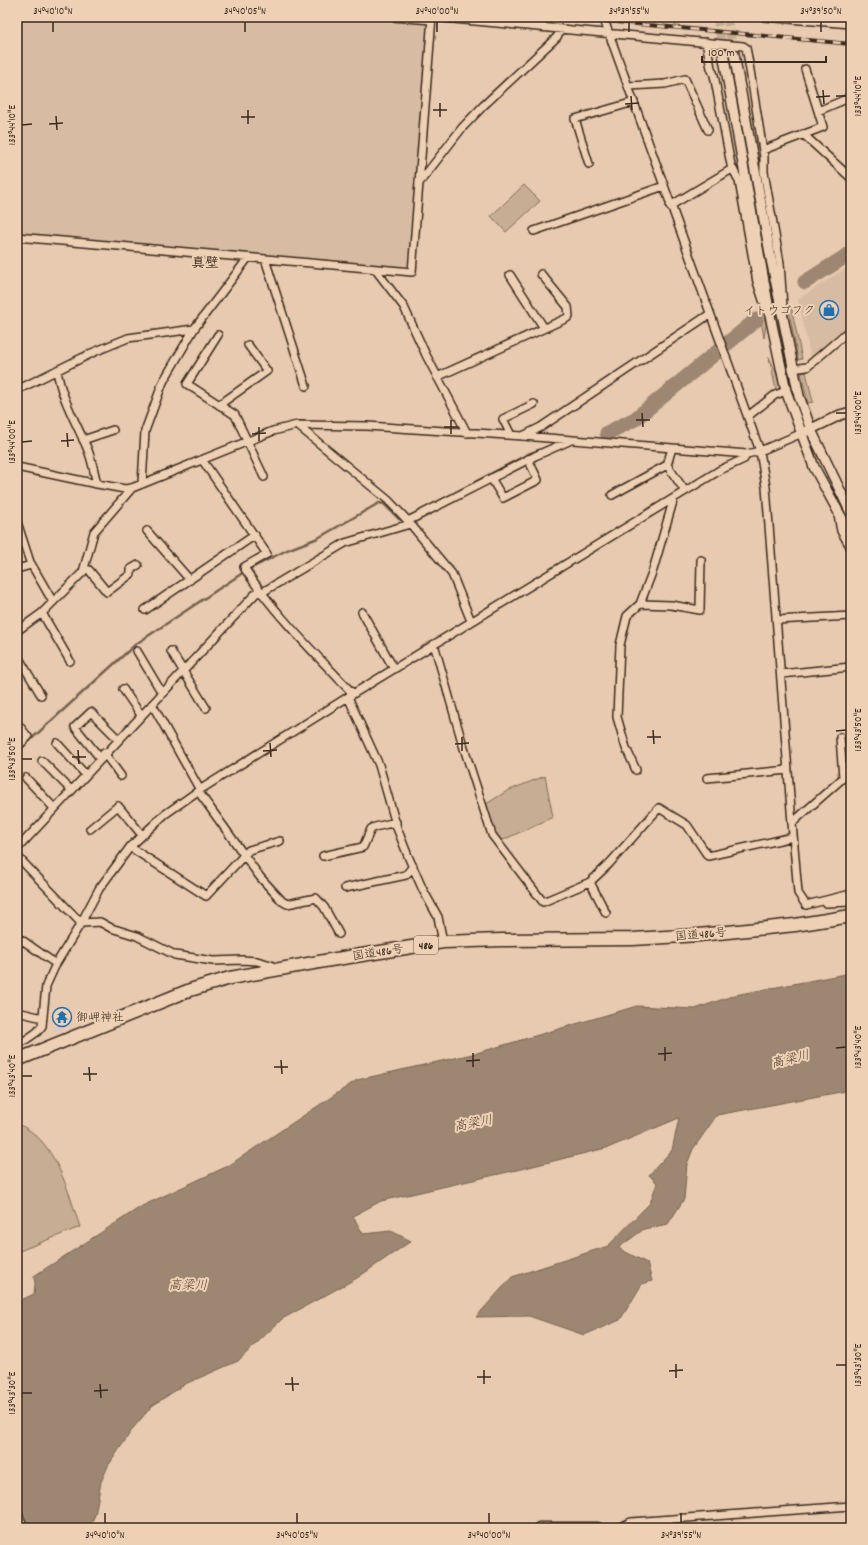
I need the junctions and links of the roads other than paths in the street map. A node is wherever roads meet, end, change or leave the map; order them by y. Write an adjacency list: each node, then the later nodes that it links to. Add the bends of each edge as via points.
1 (393, 17): 5 (street)
2 (603, 17): 8 (street)
3 (764, 17): 4 (street)
4 (793, 18): 6 (street)
5 (432, 20): 7 (street, via 432,17); 23 (street)
6 (851, 24)
7 (562, 29): 8 (street); 23 (street, via 557,37 462,128)
8 (609, 34): 9 (street); 13 (street)
9 (706, 42): 19 (street, via 746,48); 21 (street)
10 (724, 53): 35 (street)
11 (734, 54): 34 (street)
12 (805, 69): 16 (street)
13 (629, 86): 15 (street); 17 (street, via 651,86 685,79)
14 (851, 97): 16 (street)
15 (634, 102): 20 (street, via 575,119); 24 (street)
16 (818, 111): 18 (street, via 823,127)
17 (708, 130)
18 (803, 134): 19 (street); 22 (street)
19 (763, 150): 34 (street, via 764,172 784,295)
20 (589, 164)
21 (732, 169): 25 (street); 35 (street, via 739,181 758,282)
22 (851, 178)
23 (419, 183): 30 (street, via 412,272)
24 (664, 186): 25 (street); 26 (street)
25 (670, 206): 33 (street)
26 (534, 231)
27 (17, 238): 28 (street)
28 (248, 258): 29 (street); 37 (street)
29 (265, 259): 30 (street); 44 (street)
30 (375, 269): 43 (street, via 404,307)
31 (541, 274): 36 (street, via 569,311 567,318)
32 (510, 275): 36 (street)
33 (710, 314): 50 (street); 57 (street, via 541,427)
34 (783, 318): 41 (street)
35 (771, 320): 46 (street)
36 (544, 328): 43 (street)
37 (194, 329): 42 (street, via 128,338); 71 (street, via 163,382 151,413 143,448)
38 (851, 329): 41 (street, via 807,366)
39 (218, 335): 48 (street, via 187,384)
40 (248, 345): 48 (street, via 267,371)
41 (792, 369): 53 (street)
42 (57, 370): 45 (street); 58 (street, via 58,379)
43 (437, 377): 54 (street)
44 (306, 386)
45 (17, 390)
46 (786, 391): 50 (street, via 775,395); 55 (street)
47 (534, 404): 56 (street, via 503,419)
48 (219, 405): 60 (street, via 235,415)
49 (851, 412): 53 (street)
50 (748, 416): 62 (street)
51 (297, 425): 54 (street); 60 (street); 79 (street, via 388,500)
52 (113, 430): 58 (street)
53 (811, 430): 55 (street); 77 (street)
54 (467, 432): 56 (street)
55 (800, 434): 62 (street); 76 (street)
56 (511, 435): 57 (street)
57 (522, 436): 59 (street)
58 (83, 440): 70 (street, via 93,464)
59 (570, 440): 61 (street); 64 (street)
60 (246, 442): 65 (street); 68 (street)
61 (672, 448): 63 (street); 66 (street)
62 (760, 451): 63 (street); 97 (street, via 766,487)
63 (747, 454): 73 (street, via 744,459 720,470)
64 (528, 460): 69 (street); 69 (street, via 538,480 503,498)
65 (203, 461): 71 (street); 81 (street)
66 (667, 465): 73 (street); 74 (street)
67 (17, 467): 70 (street)
68 (264, 477)
69 (491, 478): 79 (street)
70 (97, 484): 72 (street)
71 (142, 484): 72 (street)
72 (132, 488): 88 (street, via 94,532)
73 (685, 492): 75 (street)
74 (612, 495)
75 (674, 498): 92 (street); 98 (street)
76 (836, 510): 82 (street); 83 (street, via 842,531)
77 (851, 513)
78 (17, 522): 85 (street)
79 (409, 523): 90 (street, via 344,543); 98 (street, via 452,574)
80 (147, 531): 89 (street)
81 (255, 535): 89 (street); 90 (street, via 268,554 244,567)
82 (851, 535)
83 (851, 548)
84 (700, 560): 92 (street, via 700,610 671,605)
85 (31, 565): 87 (street); 91 (street)
86 (138, 565): 88 (street, via 131,569 131,574 107,592 89,570)
87 (17, 569)
88 (84, 569): 91 (street)
89 (190, 580): 93 (street)
90 (260, 591): 107 (street); 112 (street)
91 (53, 602): 95 (street)
92 (640, 604): 123 (street, via 627,616 622,636 617,703 618,725)
93 (144, 610)
94 (362, 612): 106 (street)
95 (42, 613): 99 (street); 104 (street)
96 (851, 616): 97 (street)
97 (776, 620): 108 (street)
98 (471, 621): 100 (street)
99 (17, 631)
100 (434, 644): 106 (street); 144 (street, via 492,835 543,902)
101 (137, 651): 110 (street)
102 (171, 651): 107 (street)
103 (17, 655): 111 (street)
104 (70, 661)
105 (851, 667): 108 (street)
106 (394, 669): 112 (street)
107 (183, 671): 110 (street); 114 (street)
108 (780, 674): 124 (street)
109 (123, 688): 115 (street)
110 (162, 692): 113 (street)
111 (41, 695)
112 (350, 695): 130 (street); 132 (street, via 379,765)
113 (152, 704): 115 (street); 130 (street)
114 (206, 708)
115 (141, 715): 118 (street)
116 (17, 723): 120 (street, via 28,737)
117 (840, 737): 133 (street, via 843,778)
118 (118, 739): 121 (street); 121 (street, via 91,712 75,727)
119 (57, 743): 125 (street)
120 (17, 747)
121 (102, 756): 125 (street); 126 (street)
122 (42, 761): 129 (street)
123 (636, 770)
124 (788, 770): 128 (street); 133 (street)
125 (85, 774): 129 (street)
126 (121, 776)
127 (26, 778): 131 (street)
128 (707, 778)
129 (70, 790): 131 (street)
130 (199, 791): 135 (street, via 164,815); 141 (street)
131 (54, 808): 139 (street)
132 (396, 822): 142 (street, via 370,829 363,847); 143 (street)
133 (792, 823): 136 (street)
134 (90, 829): 135 (street, via 118,806)
135 (142, 835): 138 (street)
136 (793, 837): 144 (street, via 708,856 687,825 659,808); 148 (street, via 798,893)
137 (280, 841): 141 (street, via 249,850)
138 (130, 846): 141 (street, via 206,896); 151 (street, via 99,889)
139 (17, 849)
140 (17, 856): 151 (street)
141 (244, 856): 152 (street, via 284,903 316,898 324,906)
142 (323, 856)
143 (413, 866): 145 (street, via 406,875); 153 (street, via 438,917)
144 (590, 882): 149 (street)
145 (345, 888)
146 (851, 894): 148 (street)
147 (851, 902): 148 (street)
148 (806, 905)
149 (606, 913)
150 (851, 916): 153 (highway, 国道486号 / 486, via 699,935 633,939)
151 (81, 923): 155 (street); 156 (street, via 100,922 137,936 174,955 213,961 257,961)
152 (339, 934)
153 (443, 942): 156 (highway, 国道486号 / 486)
154 (17, 945): 155 (street, via 22,940)
155 (56, 964): 158 (street, via 46,986)
156 (276, 969): 160 (highway, 国道486号 / 486, via 230,978 190,990)
157 (17, 1012): 158 (street)
158 (43, 1018): 159 (street, via 42,1026 37,1032)
159 (17, 1046)
160 (17, 1060)
161 (851, 1506): 167 (street, via 631,1522)
162 (17, 1517): 163 (main road)
163 (22, 1528)
164 (539, 1528): 165 (main road)
165 (566, 1528): 166 (main road)
166 (598, 1528)
167 (618, 1528)

